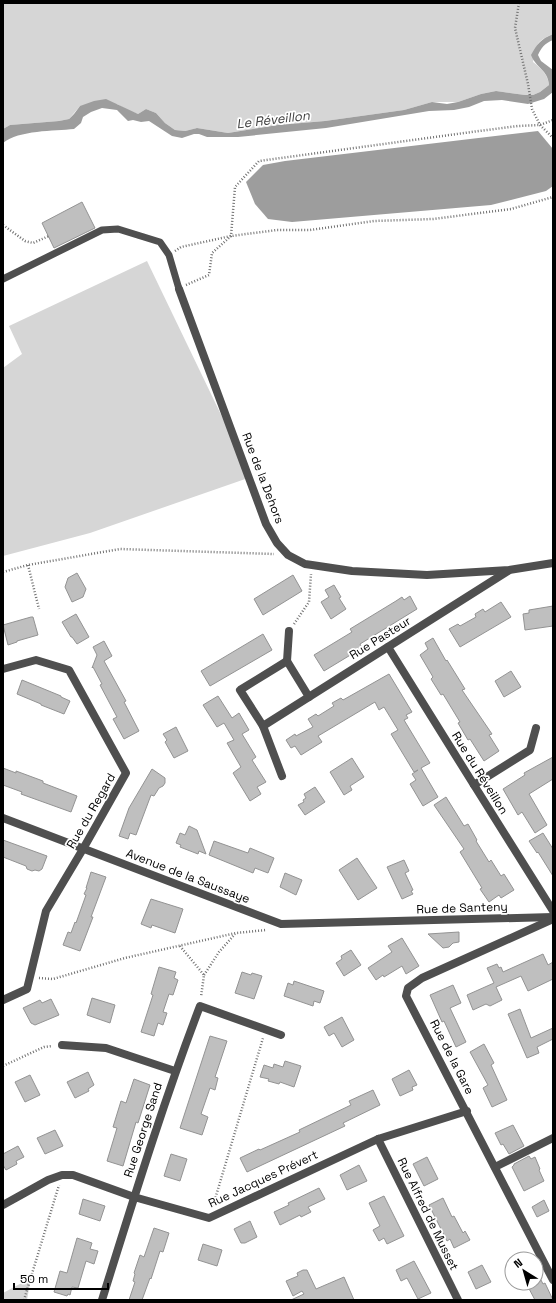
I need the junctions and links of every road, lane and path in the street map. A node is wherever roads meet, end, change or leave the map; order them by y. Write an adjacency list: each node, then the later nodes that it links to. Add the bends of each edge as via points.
1 (519, 3): 3 (path, via 515,28 532,109)
2 (553, 120): 3 (path)
3 (540, 125): 4 (path); 8 (path, via 259,161 235,187)
4 (553, 138)
5 (553, 197): 8 (path, via 511,209 433,219 374,221 310,230 277,230)
6 (3, 225): 7 (path, via 25,241 33,243)
7 (48, 236)
8 (231, 236): 9 (path, via 181,247); 11 (path, via 212,253 210,275)
9 (169, 255): 10 (lane, via 160,242 118,229 102,230); 11 (lane)
10 (3, 278)
11 (179, 289): 12 (street, Rue de la Dehors, via 266,524)
12 (288, 555): 14 (path, via 120,549); 15 (street, Rue de la Dehors)
13 (553, 563): 16 (street, Rue de la Dehors)
14 (28, 565): 17 (path); 18 (path)
15 (312, 565): 16 (street, Rue de la Dehors, via 352,571 427,575); 19 (path, via 309,602)
16 (509, 570): 20 (street, Rue Pasteur)
17 (3, 572)
18 (39, 609)
19 (289, 631): 21 (street)
20 (388, 647): 23 (street, Rue Pasteur); 27 (street, Rue du Réveillon)
21 (287, 661): 23 (street); 24 (street, via 240,690)
22 (3, 669): 29 (street, Rue du Regard, via 36,660 69,670 126,773)
23 (309, 697): 24 (street, Rue Pasteur)
24 (263, 726): 26 (street)
25 (536, 728): 27 (street, via 530,750)
26 (282, 776)
27 (474, 785): 30 (street, Rue du Réveillon)
28 (3, 818): 29 (street, Avenue de la Saussaye)
29 (83, 849): 33 (street, Avenue de la Saussaye); 37 (street, Rue du Regard, via 46,911)
30 (553, 911)
31 (553, 918): 32 (street, Rue de Santeny); 45 (street, Rue de la Gare, via 422,978 408,988 406,996)
32 (371, 923): 33 (street, Avenue de la Saussaye)
33 (281, 924): 34 (path, via 266,930)
34 (236, 934): 35 (path); 36 (path, via 219,952)
35 (180, 946): 36 (path); 37 (path, via 125,958 52,979)
36 (204, 975): 39 (path)
37 (30, 977): 38 (street, Rue du Regard, via 28,989)
38 (3, 1000)
39 (200, 1006): 40 (street); 44 (street, Rue George Sand)
40 (265, 1030): 41 (street); 52 (path)
41 (281, 1035)
42 (62, 1045): 43 (path, via 44,1047); 44 (street, Rue George Sand, via 106,1048)
43 (3, 1066)
44 (176, 1071): 50 (street, Rue George Sand)
45 (466, 1111): 47 (street, Rue Jacques Prévert); 48 (street, Rue de la Gare)
46 (553, 1138): 48 (street)
47 (378, 1139): 52 (street, Rue Jacques Prévert); 56 (street, Rue Alfred de Musset)
48 (495, 1167): 53 (street, Rue de la Gare)
49 (62, 1175): 50 (street, Rue Jacques Prévert, via 73,1175); 51 (street); 54 (path)
50 (134, 1197): 52 (street, Rue Jacques Prévert); 55 (street, Rue George Sand)
51 (3, 1205)
52 (209, 1218)
53 (553, 1280)
54 (24, 1300)
55 (102, 1300)
56 (458, 1300)

